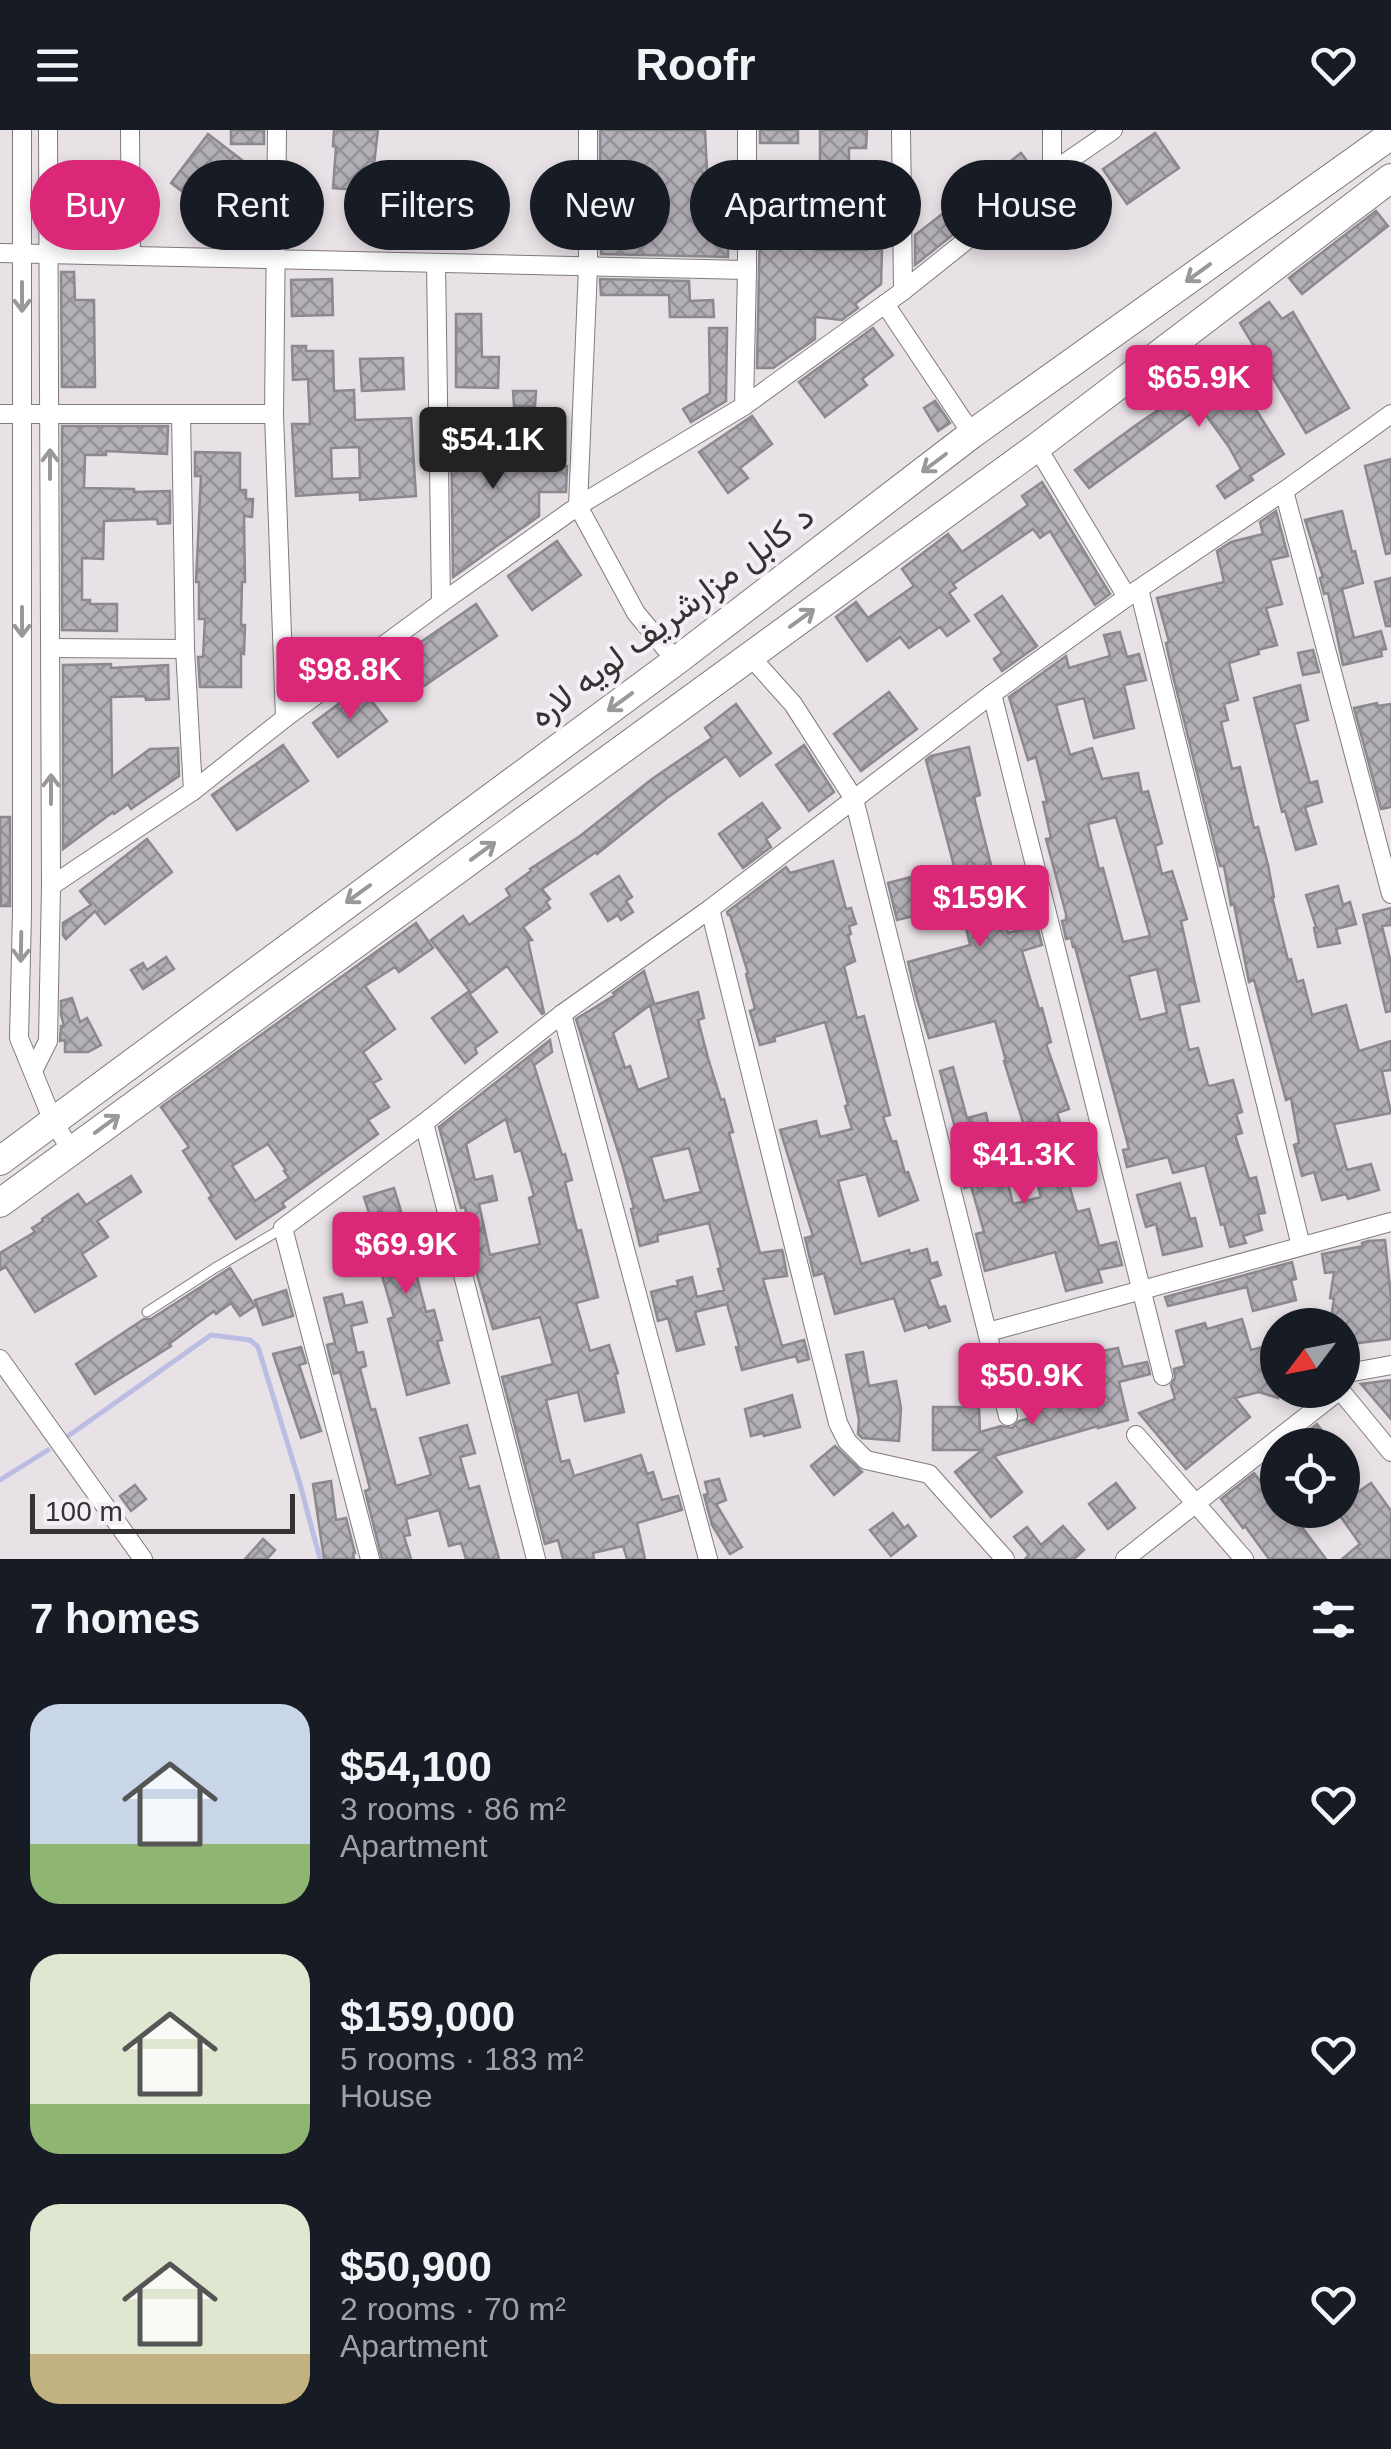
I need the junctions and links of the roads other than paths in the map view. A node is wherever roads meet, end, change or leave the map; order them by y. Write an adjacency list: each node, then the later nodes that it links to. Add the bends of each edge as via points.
1 (22, 130): 16 (street)
2 (48, 130): 17 (street)
3 (130, 130): 18 (street)
4 (277, 130): 19 (street)
5 (588, 130): 21 (street)
6 (746, 130): 22 (street)
7 (901, 130): 23 (street)
8 (1052, 130): 11 (street)
9 (1113, 130): 12 (street)
10 (1391, 135): 32 (highway, د کابل مزارشریف لویه لاره, one-way to 32)
11 (1052, 160)
12 (1069, 160)
13 (1391, 178): 33 (highway)
14 (954, 250): 23 (street)
15 (0, 253): 16 (street)
16 (22, 254): 17 (street); 27 (street, one-way to 27)
17 (47, 254): 18 (street); 31 (street)
18 (131, 256): 19 (street)
19 (275, 259): 20 (street); 29 (street)
20 (436, 263): 21 (street); 37 (street)
21 (588, 267): 22 (street); 35 (street)
22 (748, 270): 25 (street)
23 (903, 291): 24 (street)
24 (885, 304): 25 (street); 32 (street)
25 (744, 406): 35 (street)
26 (0, 414): 27 (street)
27 (22, 414): 31 (street); 49 (street, one-way to 49)
28 (182, 414): 29 (street); 31 (street); 39 (street)
29 (274, 414): 43 (street)
30 (1391, 414): 34 (street)
31 (50, 415): 38 (street, one-way to 31)
32 (972, 434): 41 (highway, د کابل مزارشریف لویه لاره, one-way to 41)
33 (1038, 447): 36 (street); 40 (highway, one-way to 33)
34 (1284, 492): 36 (street); 47 (street)
35 (578, 506): 37 (street); 41 (street, via 636,613)
36 (1133, 593): 42 (street); 60 (street)
37 (441, 603): 43 (street)
38 (50, 648): 39 (street); 46 (street, one-way to 38)
39 (185, 649): 44 (street)
40 (750, 656): 45 (street, via 793,704); 55 (highway, one-way to 40)
41 (676, 661): 53 (highway, د کابل مزارشریف لویه لاره, one-way to 53)
42 (992, 694): 45 (street); 61 (street)
43 (285, 718): 44 (street)
44 (193, 791): 46 (street)
45 (854, 799): 48 (street); 63 (street)
46 (51, 886): 50 (street)
47 (1391, 894)
48 (710, 909): 51 (street); 78 (street, via 838,1423 866,1460 929,1474)
49 (22, 914): 50 (street); 52 (street, one-way to 52, via 20,1038)
50 (50, 914): 52 (street, via 48,1040)
51 (562, 1014): 54 (street); 77 (street)
52 (34, 1069): 53 (street)
53 (53, 1120): 55 (street); 56 (highway, د کابل مزارشریف لویه لاره)
54 (424, 1123): 59 (street); 76 (street)
55 (71, 1150): 57 (highway)
56 (0, 1161)
57 (0, 1203)
58 (1391, 1222): 60 (street)
59 (283, 1228): 62 (lane); 75 (street)
60 (1301, 1246): 61 (street)
61 (1142, 1290): 63 (street); 67 (street)
62 (147, 1312)
63 (988, 1332): 70 (street)
64 (0, 1359): 74 (street)
65 (1391, 1365): 66 (street)
66 (1360, 1371)
67 (1163, 1376)
68 (1317, 1408): 73 (street)
69 (1356, 1408): 72 (street)
70 (1008, 1416)
71 (1136, 1435): 73 (street)
72 (1388, 1444)
73 (1194, 1504): 79 (street); 80 (street)
74 (143, 1559)
75 (370, 1559)
76 (536, 1559)
77 (708, 1559)
78 (1006, 1559)
79 (1125, 1559)
80 (1244, 1559)

